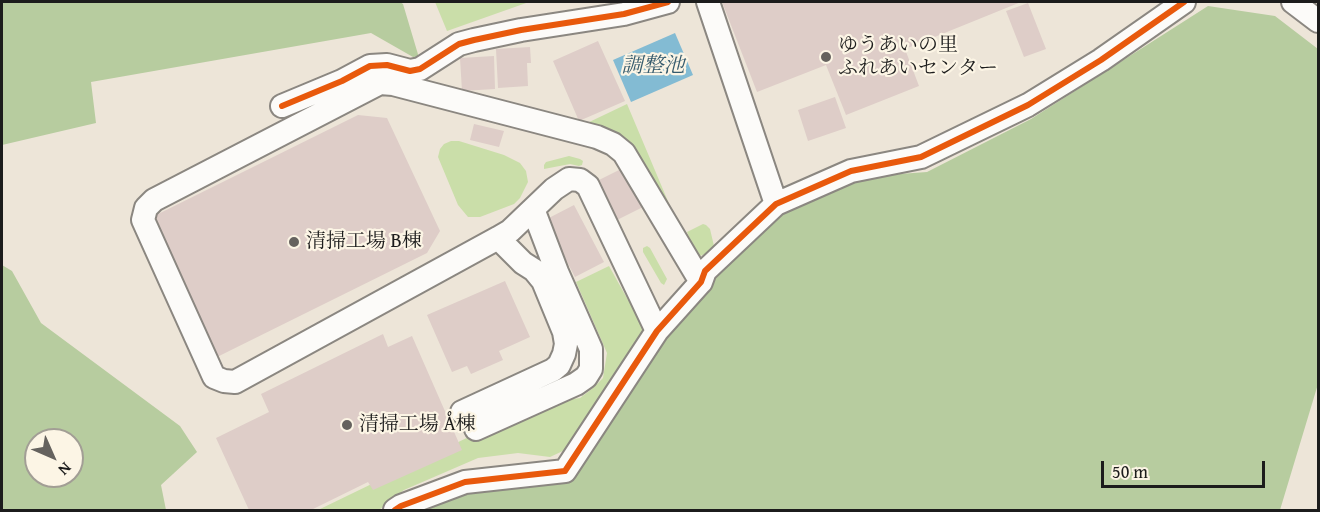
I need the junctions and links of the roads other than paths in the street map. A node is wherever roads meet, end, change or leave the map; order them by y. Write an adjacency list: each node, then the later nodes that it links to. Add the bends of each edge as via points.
1 (668, 2): 6 (street, via 624,15 466,42 420,69 370,66)
2 (708, 2): 7 (street)
3 (1184, 2): 7 (street, via 1101,60 1008,115 921,157 851,171)
4 (1293, 2): 5 (street)
5 (1318, 21)
6 (282, 106)
7 (776, 204): 10 (street, via 705,271)
8 (533, 209): 9 (street); 9 (street, via 591,349 591,369 576,384 469,420 553,370 566,344 543,281); 11 (street, via 569,180 580,180 588,186)
9 (498, 238): 10 (street, via 235,382 214,377 144,220 146,208 154,200 380,83 393,84 597,136 613,144 624,153)
10 (701, 282): 11 (street)
11 (657, 331): 12 (street, via 565,471 465,482)
12 (395, 510)

